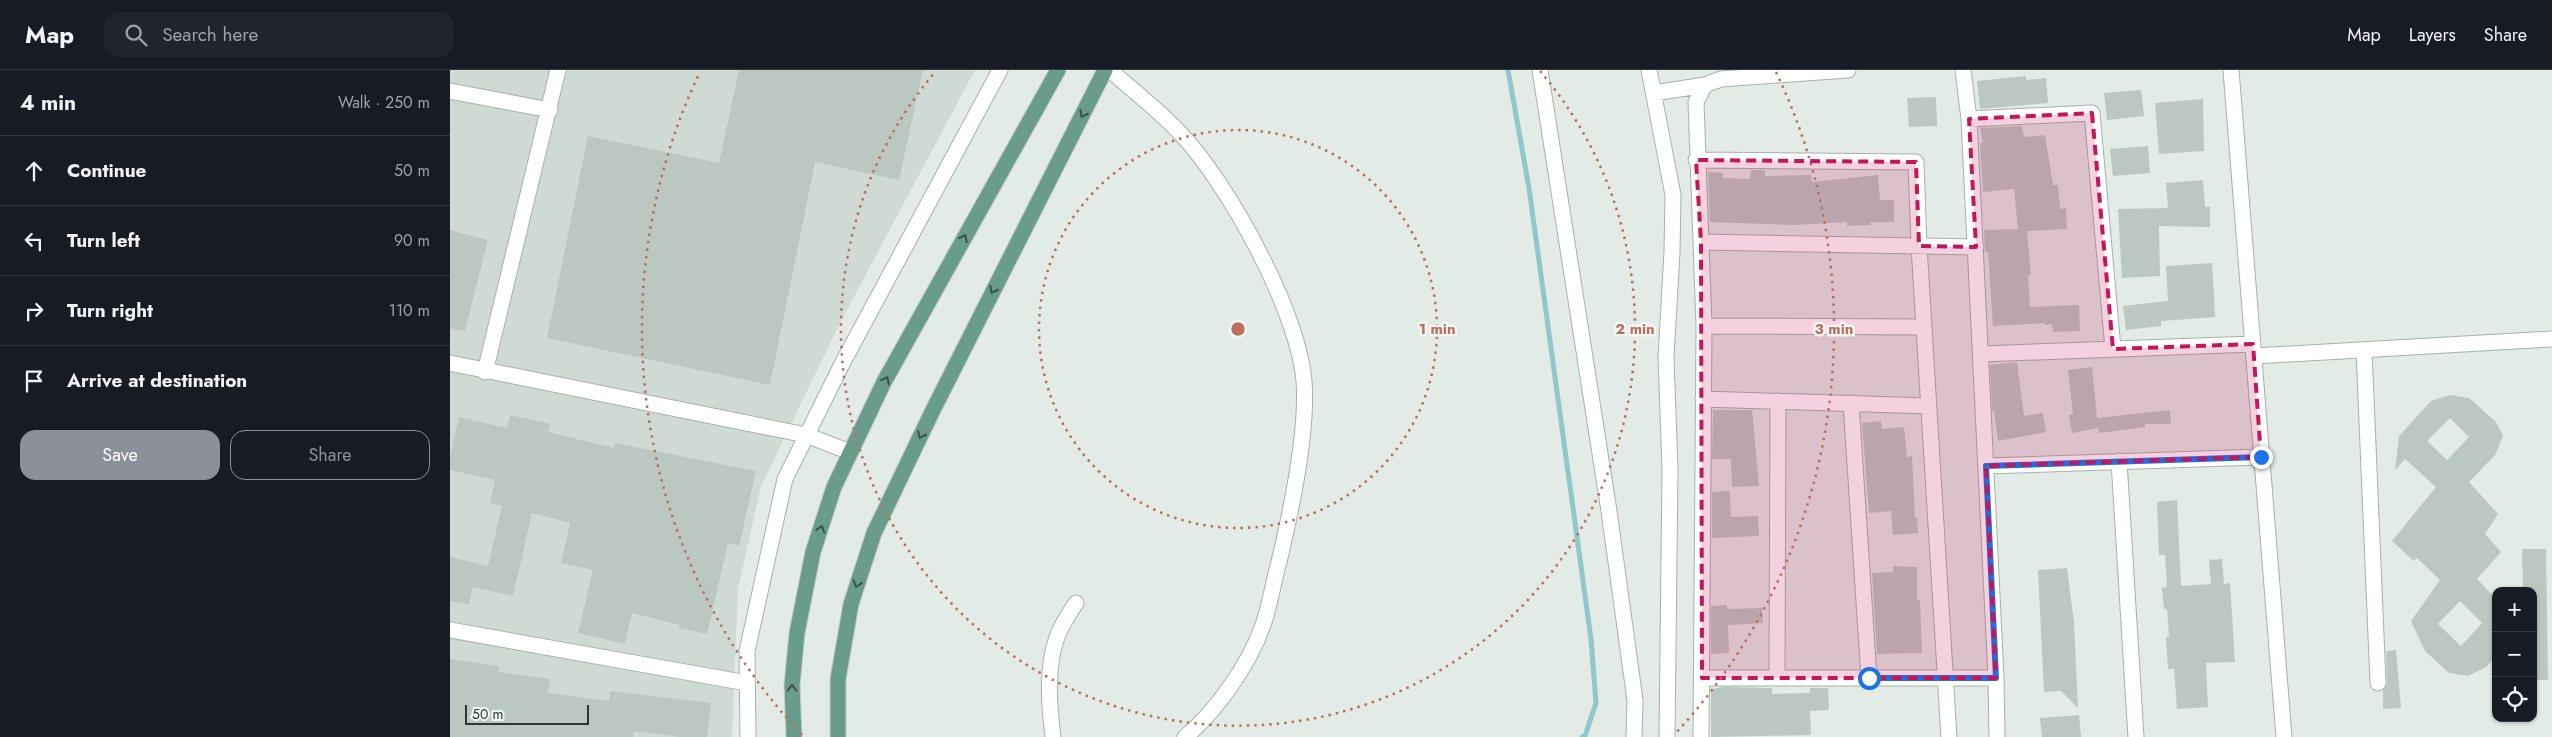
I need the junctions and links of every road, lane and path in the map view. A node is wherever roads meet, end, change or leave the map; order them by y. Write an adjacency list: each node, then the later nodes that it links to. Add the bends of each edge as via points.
1 (558, 70): 15 (street)
2 (1000, 70): 34 (street)
3 (1058, 70): 35 (main road, one-way to 3, via 884,382)
4 (1105, 70): 50 (main road, one-way to 50, via 874,533 851,604 838,679)
5 (1110, 70): 52 (street, via 1181,134 1207,166 1239,216 1273,282 1294,336 1304,380 1304,422 1297,467 1283,545 1263,626 1224,694)
6 (1540, 70): 53 (street, via 1610,511 1635,700)
7 (1649, 70): 14 (street)
8 (1848, 70): 11 (street)
9 (1963, 70): 16 (street)
10 (2231, 70): 25 (street)
11 (1770, 72): 12 (street, via 1721,79)
12 (1705, 85): 14 (street); 17 (street, via 1696,102)
13 (450, 91): 15 (street)
14 (1654, 93): 54 (street, via 1673,195 1666,357 1670,469)
15 (550, 110): 29 (street)
16 (1969, 119): 20 (street); 24 (street, via 2092,113)
17 (1696, 160): 18 (street); 19 (street, via 1916,162)
18 (1701, 242): 19 (street); 21 (street)
19 (1919, 246): 20 (street); 22 (street)
20 (1976, 247): 27 (street)
21 (1704, 326): 22 (street); 30 (street)
22 (1924, 327): 33 (street)
23 (2552, 339): 26 (street)
24 (2112, 349): 25 (street); 27 (street)
25 (2253, 350): 26 (street); 36 (street)
26 (2364, 350): 47 (street)
27 (1981, 354): 38 (street)
28 (450, 363): 29 (street)
29 (485, 372): 34 (street)
30 (1703, 399): 31 (street); 41 (street)
31 (1778, 401): 32 (street); 42 (street)
32 (1851, 403): 33 (street); 43 (street)
33 (1929, 406): 44 (street)
34 (806, 435): 35 (street); 46 (street, via 785,479 768,548 747,651)
35 (850, 452): 49 (main road, one-way to 35, via 792,685 804,597 813,552 834,488)
36 (2261, 457): 37 (street); 59 (street)
37 (2119, 461): 38 (street); 58 (street)
38 (1986, 466): 45 (street)
39 (1076, 603): 51 (street, via 1057,635 1052,653)
40 (450, 630): 46 (street)
41 (1702, 678): 42 (street); 55 (street)
42 (1777, 678): 43 (street)
43 (1869, 678): 44 (street)
44 (1945, 678): 45 (street); 56 (street)
45 (1996, 678): 57 (street)
46 (748, 683): 48 (street)
47 (2378, 683)
48 (748, 737)
49 (794, 737)
50 (838, 737)
51 (1053, 737)
52 (1185, 737)
53 (1634, 737)
54 (1667, 737)
55 (1702, 737)
56 (1949, 737)
57 (1997, 737)
58 (2136, 737)
59 (2284, 737)

